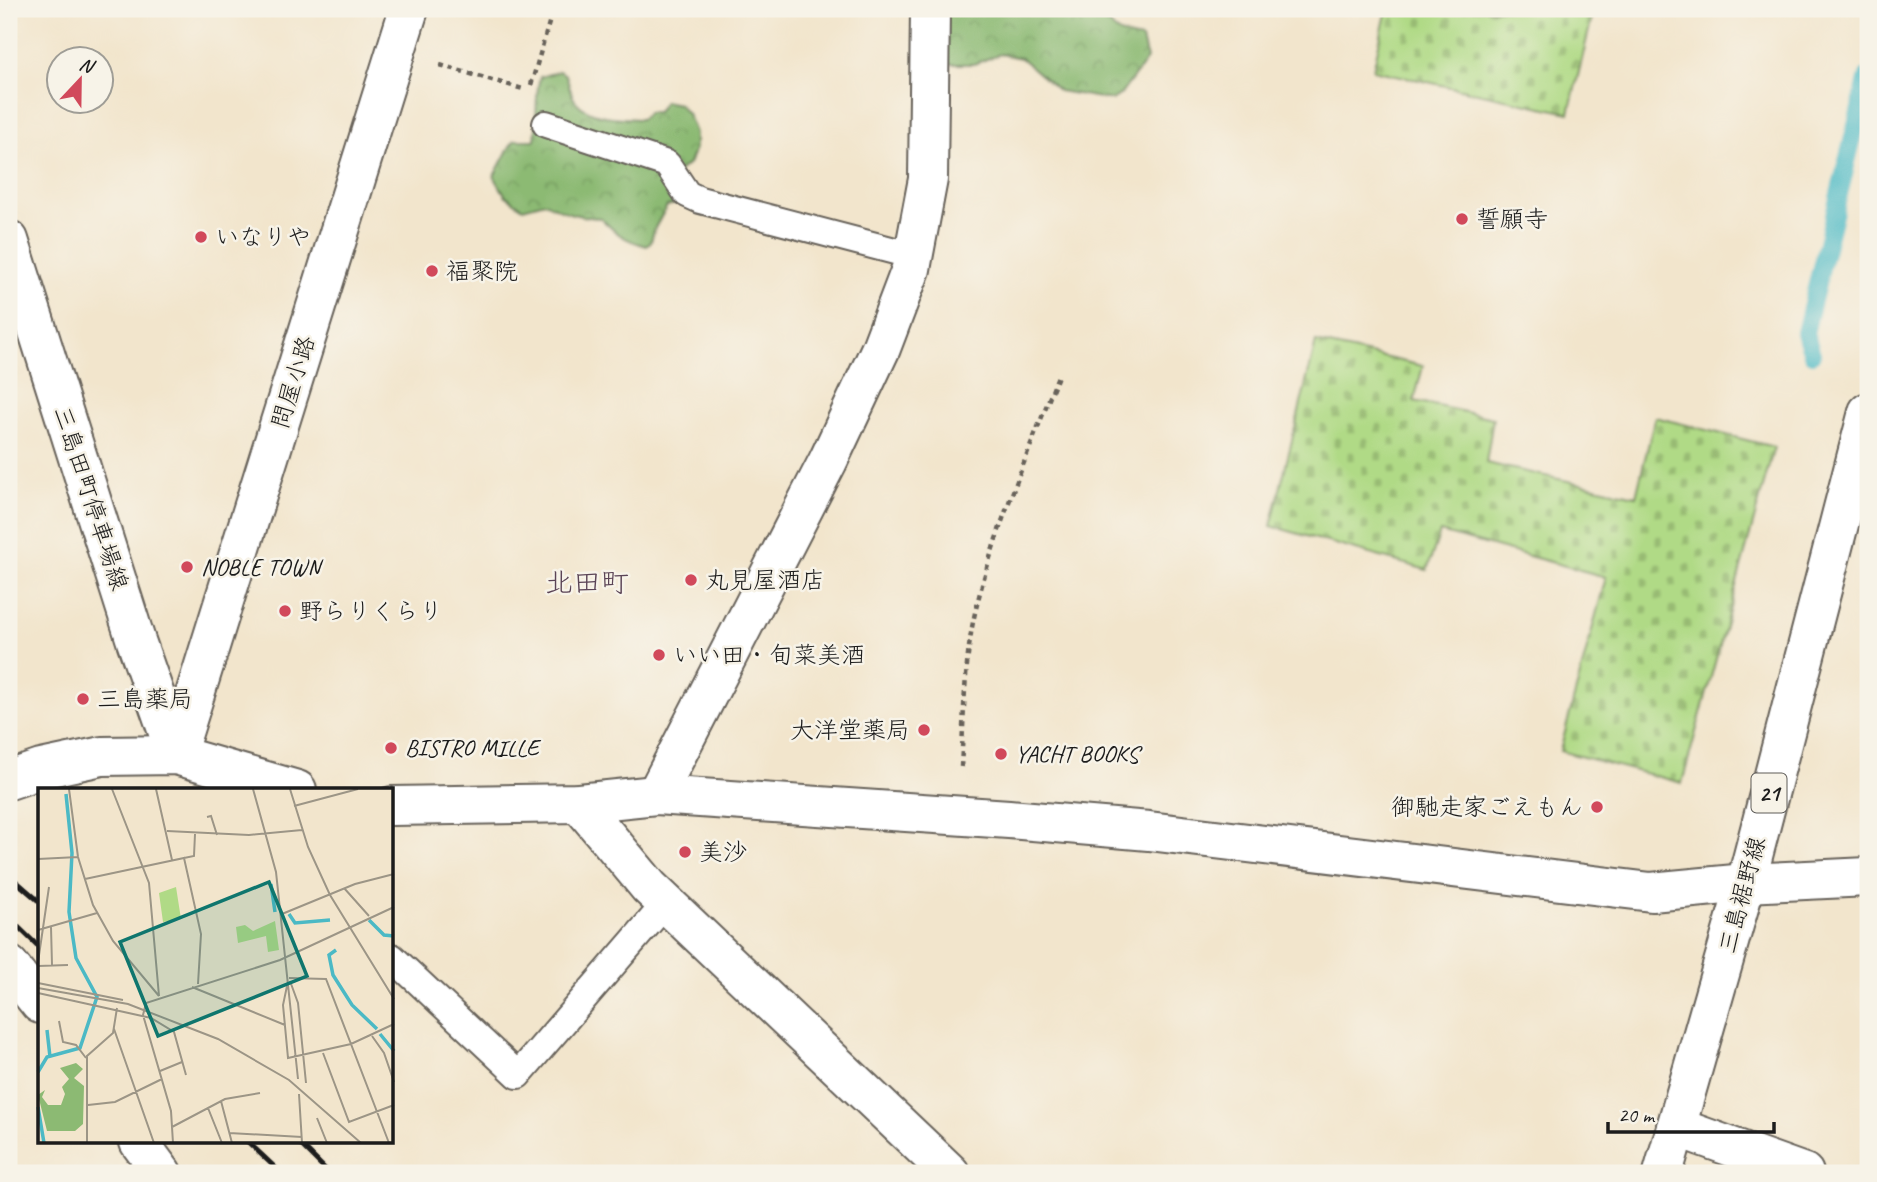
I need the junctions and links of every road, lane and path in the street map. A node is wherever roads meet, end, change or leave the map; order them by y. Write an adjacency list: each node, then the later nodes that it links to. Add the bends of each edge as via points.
1 (409, 9): 4 (street, 問屋小路)
2 (554, 9): 4 (path, via 529,90)
3 (930, 9): 7 (street, via 928,179)
4 (396, 52): 10 (street, 問屋小路)
5 (545, 124): 7 (lane, via 667,164 687,194 700,201)
6 (9, 240): 10 (street, 三島田町停車場線)
7 (914, 256): 14 (street, via 881,348 834,449)
8 (1059, 373): 17 (path, via 992,555 973,624)
9 (1868, 412): 19 (street, 三島裾野線 / 21)
10 (176, 755): 11 (street, via 102,756); 12 (street)
11 (9, 780)
12 (241, 782): 13 (street)
13 (283, 788)
14 (656, 795): 15 (street); 17 (street)
15 (579, 803): 16 (street); 20 (street)
16 (394, 806)
17 (958, 816): 19 (street, via 1149,831 1651,892)
18 (1868, 877): 19 (street)
19 (1746, 883): 24 (street, 三島裾野線 / 21)
20 (666, 903): 21 (lane, via 518,1075); 28 (street)
21 (394, 959)
22 (9, 965): 23 (street)
23 (38, 1001)
24 (1676, 1127): 26 (street, 三島裾野線 / 21); 29 (street)
25 (140, 1144): 27 (street)
26 (1663, 1172)
27 (162, 1173)
28 (950, 1173)
29 (1804, 1173)

